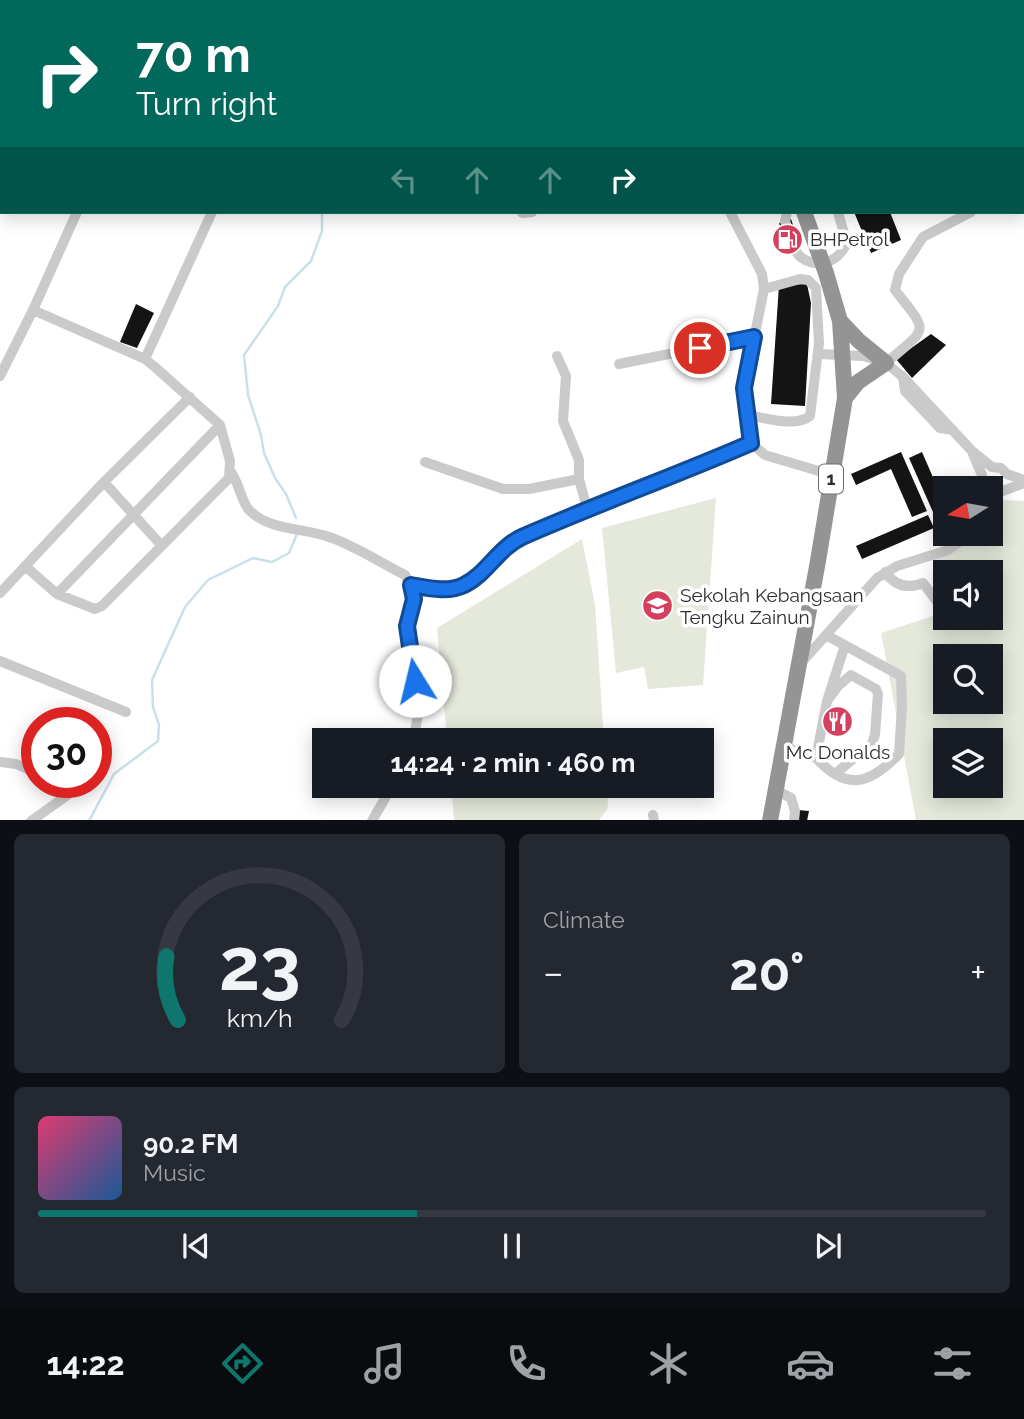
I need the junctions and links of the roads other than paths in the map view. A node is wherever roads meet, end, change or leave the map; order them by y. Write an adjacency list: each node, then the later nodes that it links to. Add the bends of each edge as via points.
1 (76, 214): 10 (street)
2 (211, 214): 16 (street)
3 (731, 214): 9 (street, via 762,274)
4 (805, 214): 8 (highway, 1)
5 (838, 214): 8 (street, via 846,244 837,257)
6 (962, 214): 17 (street, via 923,237 899,274 895,290 921,328)
7 (793, 247): 8 (street, via 811,263)
8 (822, 263): 11 (highway, 1)
9 (764, 289): 12 (street); 13 (street, via 800,279 816,288)
10 (33, 310): 16 (street); 19 (street)
11 (840, 321): 14 (highway, 1); 17 (highway)
12 (754, 337): 18 (street); 22 (street, via 744,388)
13 (819, 354): 14 (street); 22 (street, via 810,416 796,422)
14 (843, 354): 17 (street); 21 (highway, 1)
15 (557, 356): 33 (street, via 566,376 562,414 579,460)
16 (145, 359): 20 (street)
17 (886, 363): 21 (highway, via 858,382); 25 (street)
18 (619, 364)
19 (0, 376)
20 (190, 397): 23 (street); 34 (street)
21 (845, 398): 30 (highway, 1)
22 (746, 415): 24 (street)
23 (220, 425): 28 (street); 39 (street)
24 (751, 443): 30 (street, via 765,455); 38 (street)
25 (972, 452): 27 (street); 31 (street)
26 (425, 462): 33 (street, via 503,489)
27 (992, 467): 29 (street); 32 (street)
28 (231, 472): 40 (street); 44 (street, via 247,509 270,525 333,538 405,575)
29 (1007, 474): 35 (street); 36 (street, via 1008,482)
30 (832, 475): 52 (highway, 1)
31 (983, 476)
32 (991, 476)
33 (579, 479): 38 (street)
34 (104, 482): 39 (street); 42 (street)
35 (1024, 482): 37 (street)
36 (1003, 484)
37 (1003, 486)
38 (587, 508): 44 (street, via 506,546 465,585 451,589)
39 (134, 515): 40 (street); 46 (street)
40 (161, 545): 46 (street, via 102,606 95,608)
41 (954, 546): 43 (street)
42 (25, 566): 45 (street); 46 (street)
43 (885, 572): 47 (street, via 901,585 923,583); 48 (street)
44 (411, 585): 56 (street, via 414,599 407,626 419,702)
45 (0, 593)
46 (57, 594)
47 (933, 597)
48 (826, 635): 49 (street); 52 (street)
49 (845, 645): 51 (street); 54 (street)
50 (0, 661): 55 (street)
51 (878, 663): 53 (street); 61 (street, via 901,676 899,754 867,779)
52 (797, 667): 57 (highway, 1)
53 (867, 683): 54 (street, via 856,676 846,677); 61 (street, via 878,694 875,735 872,743)
54 (827, 701): 58 (street)
55 (125, 712)
56 (416, 728)
57 (783, 746): 58 (street); 62 (highway, 1)
58 (816, 758): 61 (street)
59 (0, 762): 60 (street)
60 (21, 766)
61 (835, 774)
62 (776, 790): 67 (highway, 1); 68 (street, via 791,798)
63 (64, 798): 65 (street)
64 (385, 798): 66 (street)
65 (33, 820)
66 (373, 820)
67 (770, 820)
68 (794, 820)

